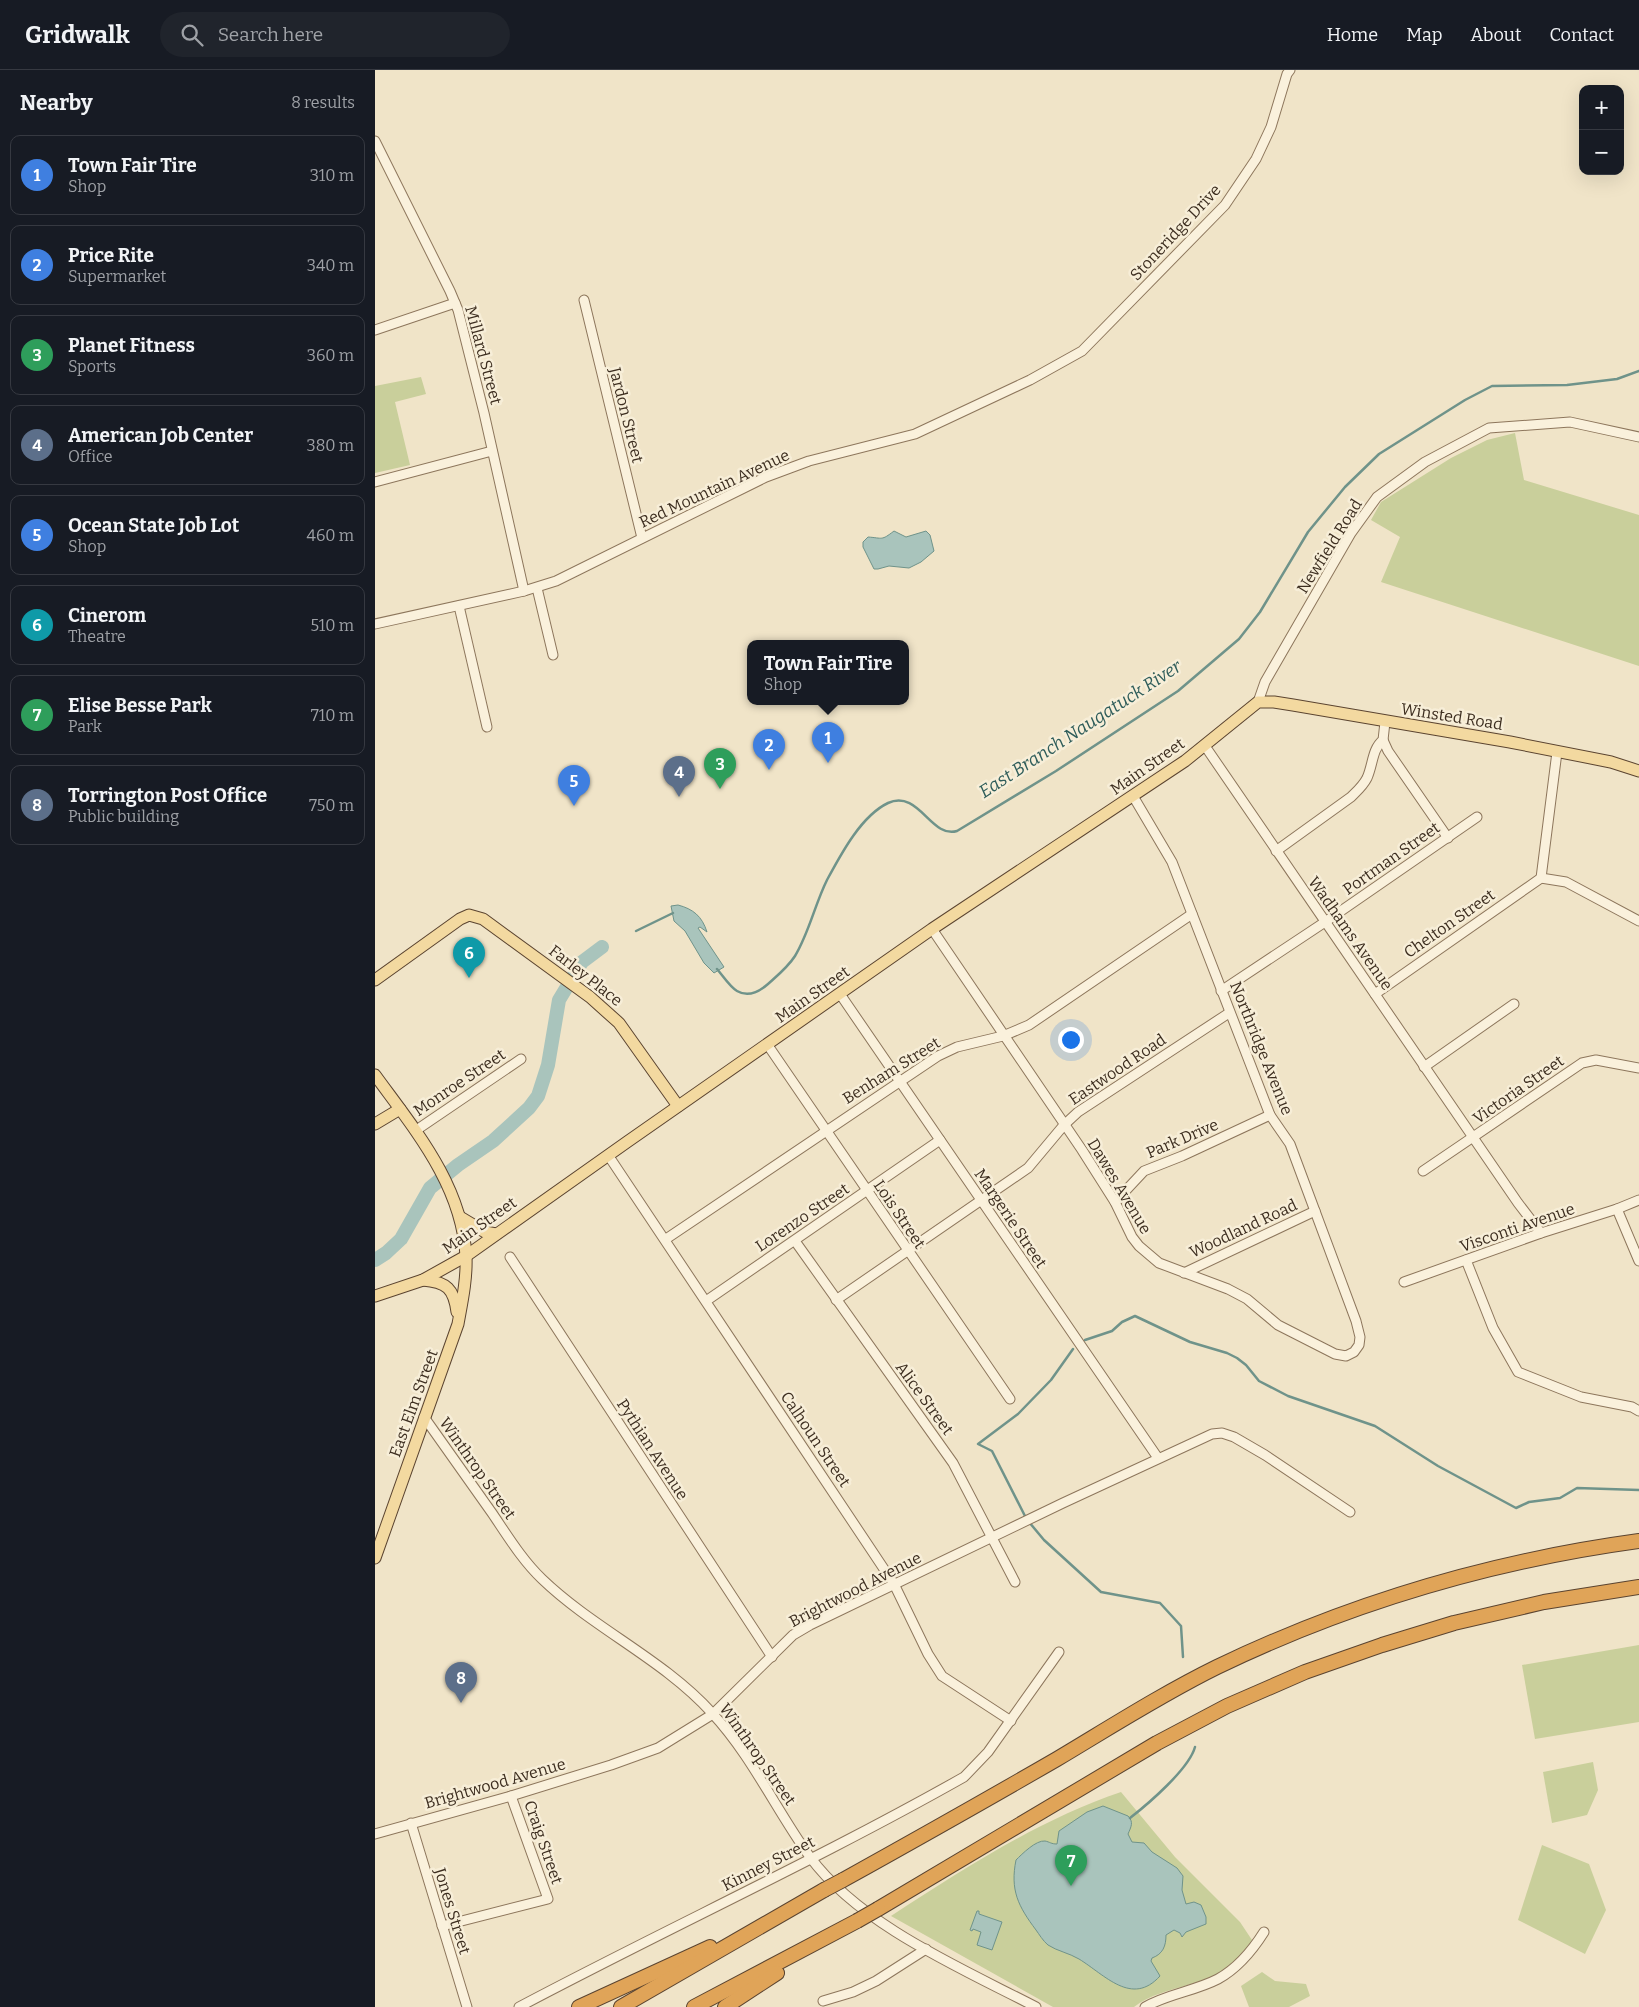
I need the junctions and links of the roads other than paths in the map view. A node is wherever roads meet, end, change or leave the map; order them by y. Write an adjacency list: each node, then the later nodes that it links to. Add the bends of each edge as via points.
1 (1290, 70): 6 (street, Stoneridge Drive, via 1271,127 1256,159 1225,205)
2 (375, 141): 3 (street, Millard Street)
3 (379, 159): 5 (street, Millard Street)
4 (584, 300): 11 (street, Jardon Street)
5 (455, 303): 7 (street); 9 (street, Millard Street)
6 (1108, 326): 11 (street, Red Mountain Avenue, via 1083,351 968,410 915,434 809,461 766,477)
7 (375, 330)
8 (1639, 437): 17 (street, Newfield Road, via 1570,422 1489,428 1425,462 1377,498 1351,533 1265,682)
9 (492, 451): 10 (street); 13 (street, Millard Street)
10 (375, 482)
11 (642, 538): 12 (street, Red Mountain Avenue)
12 (537, 588): 13 (street, Red Mountain Avenue); 16 (street)
13 (524, 591): 14 (street, Red Mountain Avenue)
14 (459, 606): 15 (street, Red Mountain Avenue); 19 (street)
15 (375, 624)
16 (553, 655)
17 (1258, 702): 18 (main road, Winsted Road); 21 (main road, Main Street)
18 (1385, 722): 20 (street); 22 (main road, Winsted Road)
19 (487, 727)
20 (1383, 740): 26 (street); 27 (street, via 1377,745 1361,788)
21 (1205, 746): 24 (main road, Main Street); 27 (street, Wadhams Avenue)
22 (1557, 752): 23 (main road, Winsted Road); 28 (street)
23 (1639, 771)
24 (1133, 796): 29 (street, Northridge Avenue, via 1172,862); 32 (main road, Main Street)
25 (1477, 817): 26 (street, Portman Street)
26 (1448, 838): 31 (street, Portman Street)
27 (1276, 851): 31 (street, Wadhams Avenue)
28 (1541, 878): 30 (street, via 1566,882); 36 (street, Chelton Street)
29 (1192, 914): 34 (street, Northridge Avenue); 39 (street, Benham Street, via 1029,1025)
30 (1639, 921)
31 (1325, 922): 34 (street, Portman Street); 36 (street, Wadhams Avenue)
32 (932, 930): 35 (main road, Main Street); 39 (street, Dawes Avenue)
33 (375, 980): 46 (main road, Farley Place, via 457,922 472,915 492,924 619,1023)
34 (1221, 991): 38 (street, Northridge Avenue)
35 (840, 994): 40 (main road, Main Street); 45 (street, Margerie Street)
36 (1375, 994): 42 (street, Wadhams Avenue)
37 (1514, 1004): 42 (street)
38 (1229, 1013): 48 (street, Northridge Avenue); 50 (street, Eastwood Road, via 1078,1112)
39 (1003, 1036): 45 (street, Benham Street, via 957,1047); 50 (street, Dawes Avenue)
40 (767, 1044): 46 (main road, Main Street); 52 (street, Lois Street)
41 (521, 1058): 51 (street, Monroe Street)
42 (1425, 1067): 53 (street, Wadhams Avenue)
43 (1639, 1068): 53 (street, Victoria Street, via 1596,1060 1582,1063)
44 (375, 1075): 47 (main road, East Elm Street)
45 (899, 1081): 52 (street, Benham Street); 54 (street, Margerie Street)
46 (678, 1106): 55 (main road, Main Street)
47 (400, 1109): 49 (main road); 51 (main road, East Elm Street)
48 (1270, 1115): 60 (street, Park Drive, via 1183,1156 1144,1170); 62 (street, Northridge Avenue, via 1290,1144)
49 (375, 1124)
50 (1064, 1125): 58 (street, Eastwood Road, via 1028,1168); 60 (street, Dawes Avenue)
51 (415, 1131): 63 (main road, East Elm Street, via 439,1166)
52 (825, 1131): 57 (street, Lois Street); 66 (street, Benham Street)
53 (1474, 1138): 56 (street, Victoria Street); 64 (street, Wadhams Avenue)
54 (940, 1140): 57 (street, Lorenzo Street); 58 (street, Margerie Street)
55 (608, 1155): 65 (main road, Main Street); 66 (street, Calhoun Street)
56 (1423, 1171)
57 (867, 1191): 67 (street, Lorenzo Street); 68 (street, Lois Street)
58 (980, 1200): 68 (street, Eastwood Road); 84 (street, Margerie Street)
59 (1639, 1200): 61 (street, Visconti Avenue)
60 (1115, 1202): 73 (street, Dawes Avenue, via 1131,1237 1139,1246 1159,1263)
61 (1617, 1210): 64 (street, Visconti Avenue); 72 (street)
62 (1315, 1211): 73 (street, Woodland Road); 80 (street, Northridge Avenue, via 1360,1338 1354,1352 1346,1356)
63 (460, 1217): 65 (main road, via 479,1229); 69 (main road, East Elm Street)
64 (1541, 1233): 71 (street, Visconti Avenue)
65 (496, 1234): 69 (main road, Main Street)
66 (666, 1239): 77 (street, Calhoun Street)
67 (795, 1241): 77 (street, Lorenzo Street); 78 (street, Alice Street)
68 (907, 1250): 78 (street, Eastwood Road); 81 (street, Lois Street)
69 (466, 1256): 74 (main road, Main Street); 79 (main road, East Elm Street)
70 (510, 1257): 93 (street, Pythian Avenue)
71 (1466, 1260): 75 (street, Visconti Avenue); 82 (street, via 1493,1328 1518,1372 1581,1397)
72 (1639, 1261)
73 (1185, 1273): 80 (street, Dawes Avenue, via 1241,1296 1278,1325)
74 (423, 1280): 76 (main road, Main Street); 79 (main road, via 437,1281 450,1290 455,1297)
75 (1404, 1282)
76 (375, 1296)
77 (706, 1300): 90 (street, Calhoun Street)
78 (836, 1300): 86 (street, Alice Street, via 953,1463)
79 (458, 1324): 83 (main road, East Elm Street)
80 (1335, 1354)
81 (1010, 1399)
82 (1639, 1411)
83 (425, 1417): 88 (main road, East Elm Street); 94 (street, Winthrop Street, via 518,1551 541,1578 680,1682)
84 (1158, 1458): 85 (street, Brightwood Avenue, via 1212,1434 1222,1433 1265,1455); 86 (street, Brightwood Avenue)
85 (1350, 1512)
86 (991, 1539): 89 (street, Alice Street); 90 (street, Brightwood Avenue)
87 (1639, 1541): 100 (highway, bridge, via 1474,1573 1363,1607 1281,1638 1215,1668 1145,1706 967,1811)
88 (375, 1558)
89 (1015, 1582)
90 (894, 1584): 93 (street, Brightwood Avenue, via 793,1635); 95 (street, Calhoun Street, via 941,1676)
91 (1639, 1587): 102 (highway, bridge, via 1544,1602 1454,1623 1382,1645 1227,1706 1157,1743)
92 (1059, 1652): 95 (street, Kinney Street)
93 (772, 1657): 94 (street, Brightwood Avenue)
94 (713, 1714): 96 (street, Brightwood Avenue, via 658,1748); 99 (street, Winthrop Street, via 757,1774)
95 (1011, 1721): 99 (street, Kinney Street, via 964,1777)
96 (511, 1796): 97 (street, Brightwood Avenue); 101 (street, Craig Street, via 548,1899)
97 (411, 1823): 98 (street, Brightwood Avenue); 101 (street, Jones Street)
98 (375, 1834)
99 (810, 1858): 104 (street, Winthrop Street, via 846,1895 884,1925); 107 (street, Kinney Street)
100 (777, 1917): 108 (highway); 109 (highway)
101 (442, 1926): 106 (street, Jones Street)
102 (842, 1930): 110 (highway); 111 (highway)
103 (1264, 1932): 113 (street, via 1239,1965 1217,1979)
104 (926, 1949): 105 (street, via 876,1981 853,1992); 112 (street, Winthrop Street)
105 (823, 2000)
106 (467, 2007)
107 (519, 2007)
108 (579, 2007)
109 (621, 2007)
110 (694, 2007)
111 (725, 2007)
112 (1035, 2007)
113 (1145, 2007)

